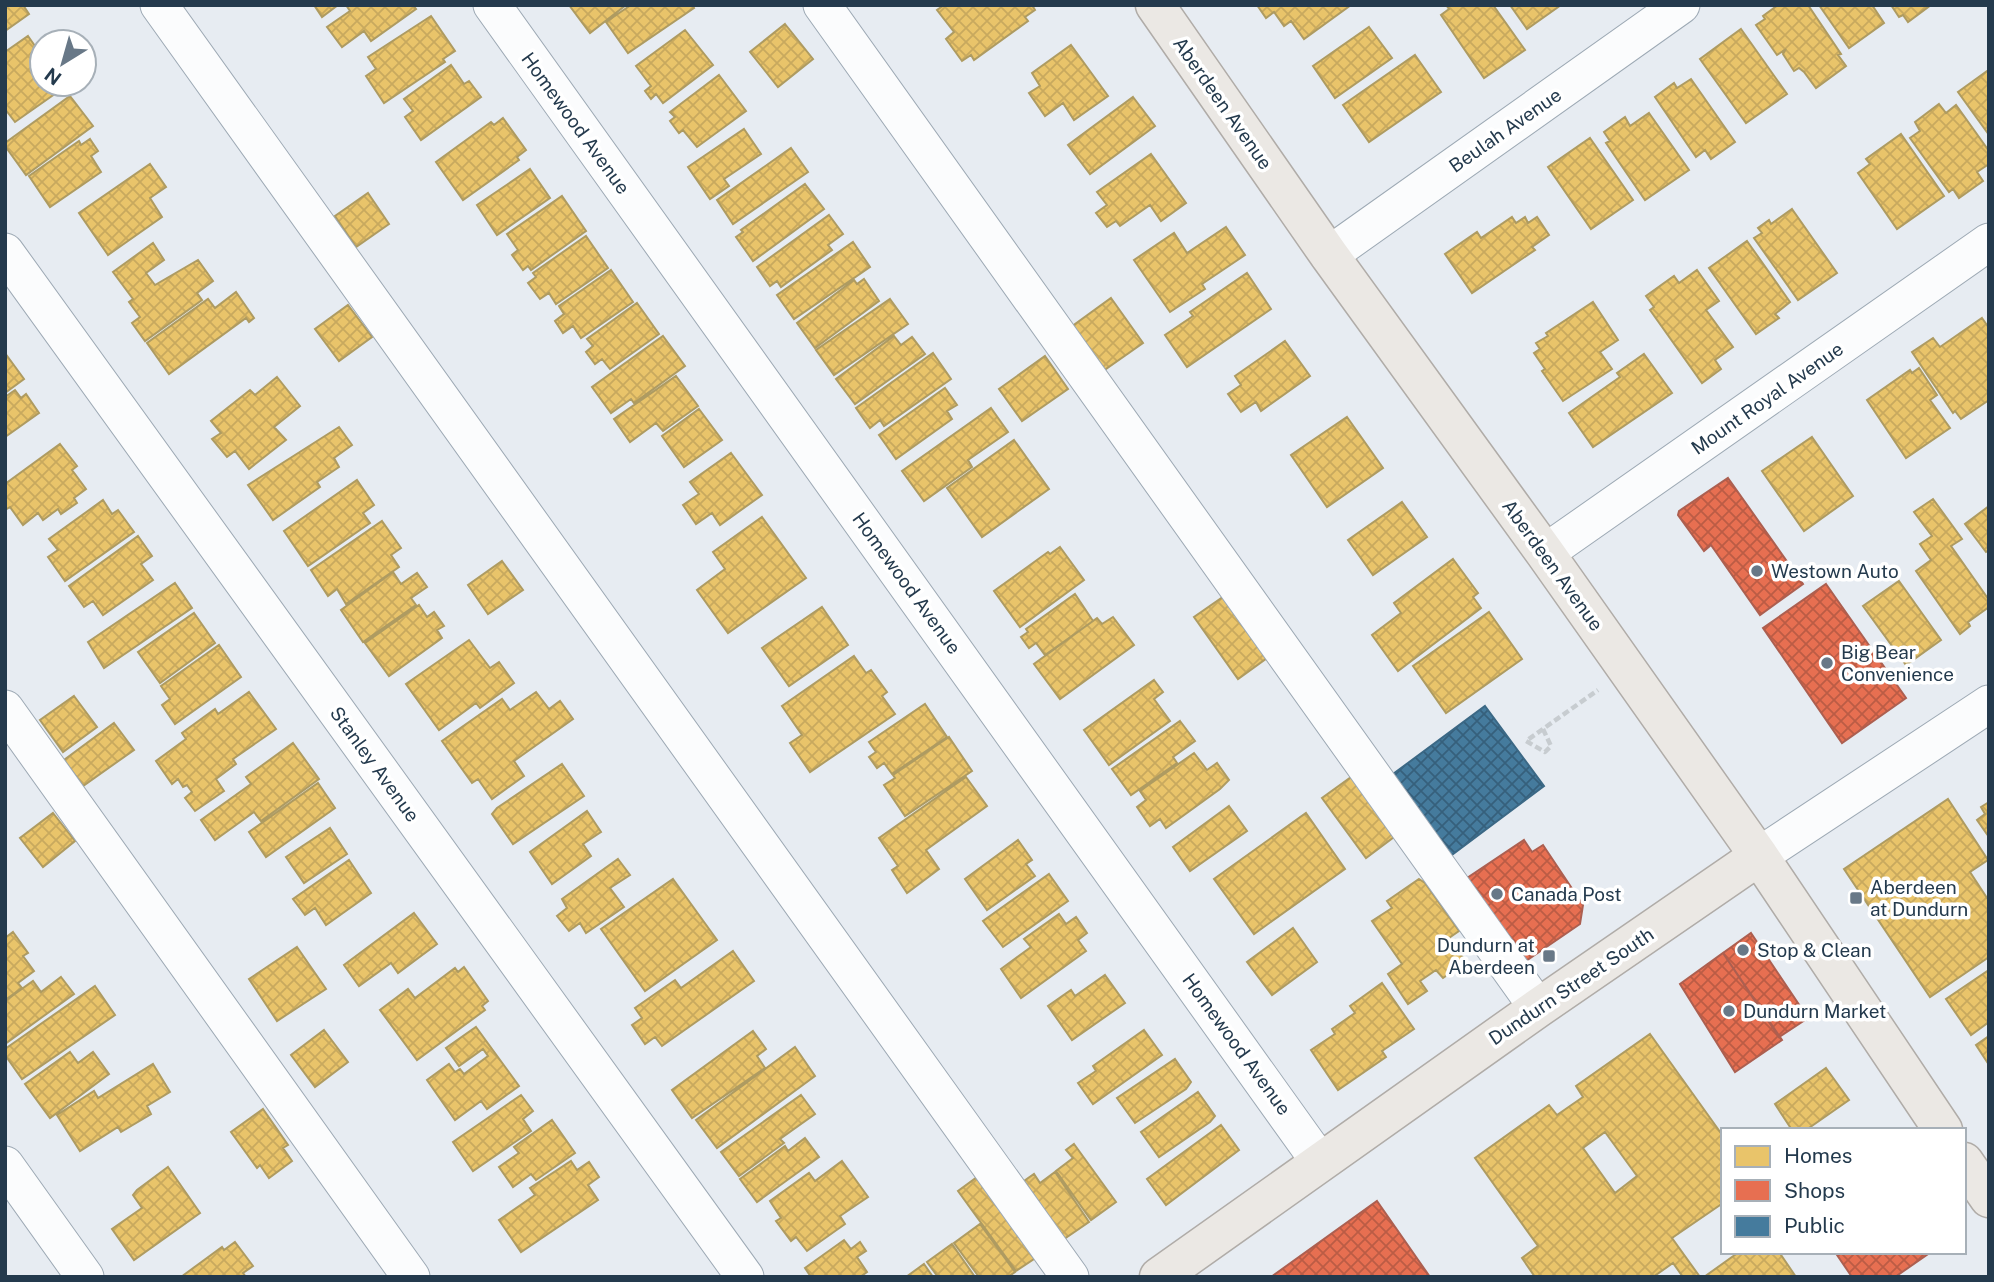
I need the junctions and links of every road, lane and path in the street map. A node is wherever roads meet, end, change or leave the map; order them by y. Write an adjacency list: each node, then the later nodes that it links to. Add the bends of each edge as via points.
1 (159, 5): 25 (street)
2 (492, 5): 17 (street, Homewood Avenue)
3 (822, 5): 15 (street)
4 (1155, 5): 8 (main road, Aberdeen Avenue)
5 (1681, 5): 8 (street, Beulah Avenue)
6 (1989, 242): 9 (street, Mount Royal Avenue)
7 (5, 252): 24 (street, Stanley Avenue)
8 (1329, 256): 9 (main road, Aberdeen Avenue)
9 (1545, 553): 10 (main road, Aberdeen Avenue)
10 (1627, 669): 13 (path); 14 (main road, Aberdeen Avenue)
11 (1989, 704): 14 (street, Dundurn Street South)
12 (5, 709): 23 (street)
13 (1543, 729): 13 (path, via 1526,741 1545,752 1551,746)
14 (1759, 856): 15 (main road, Dundurn Street South); 16 (main road, Aberdeen Avenue)
15 (1538, 1008): 17 (main road, Dundurn Street South)
16 (1942, 1128)
17 (1320, 1162): 21 (main road, Dundurn Street South)
18 (5, 1165): 22 (street)
19 (1966, 1165): 20 (main road)
20 (1989, 1198)
21 (1168, 1274)
22 (85, 1277)
23 (411, 1277)
24 (745, 1277)
25 (1070, 1277)

